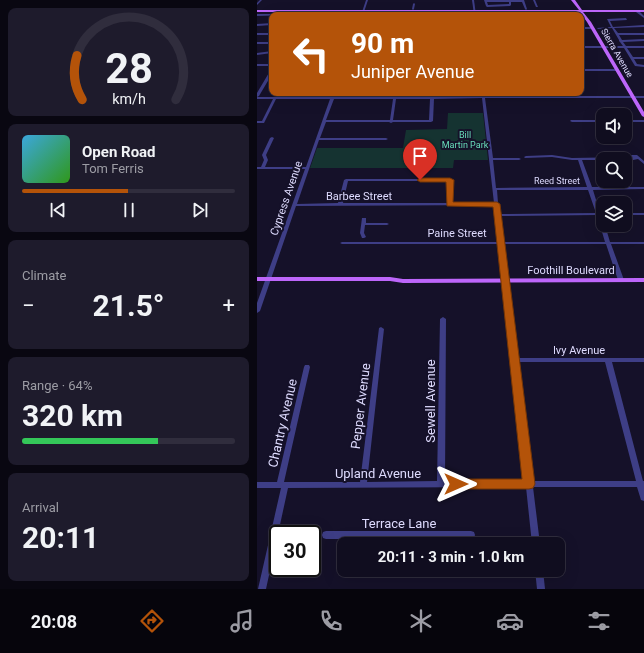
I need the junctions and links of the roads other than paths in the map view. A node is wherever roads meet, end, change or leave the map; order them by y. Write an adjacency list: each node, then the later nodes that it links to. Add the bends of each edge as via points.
1 (261, 0): 10 (street)
2 (367, 0): 16 (street)
3 (473, 0): 17 (street)
4 (485, 0): 9 (street); 9 (street, via 487,6 510,5)
5 (523, 0): 9 (street); 14 (street)
6 (534, 0): 12 (street)
7 (573, 0): 18 (main road, Sierra Avenue)
8 (578, 0): 18 (main road, Sierra Avenue)
9 (510, 1)
10 (257, 4)
11 (414, 4): 13 (street)
12 (537, 6)
13 (413, 9): 16 (main road); 17 (main road)
14 (526, 9): 17 (main road); 18 (main road)
15 (257, 10): 16 (main road)
16 (363, 10): 17 (main road)
17 (475, 10): 18 (main road)
18 (582, 10): 19 (main road); 20 (main road)
19 (644, 10): 20 (main road)
20 (637, 11): 25 (street)
21 (584, 13): 32 (main road, Sierra Avenue)
22 (257, 15): 23 (street)
23 (269, 15)
24 (621, 16): 26 (street)
25 (643, 16)
26 (626, 19): 30 (street); 33 (street, via 608,20)
27 (269, 24): 28 (street)
28 (257, 25)
29 (644, 26): 30 (street)
30 (633, 27): 33 (street)
31 (584, 28): 32 (street)
32 (595, 28): 33 (street); 43 (main road, Sierra Avenue)
33 (612, 28): 36 (street)
34 (257, 34): 35 (street)
35 (269, 34)
36 (616, 34): 37 (street); 39 (street)
37 (644, 34)
38 (644, 40): 39 (street)
39 (620, 41): 44 (street)
40 (257, 43): 41 (street)
41 (269, 43)
42 (584, 47): 43 (street)
43 (607, 47): 44 (street); 54 (main road, Sierra Avenue); 65 (main road, Sierra Avenue)
44 (625, 47): 45 (street); 48 (street)
45 (644, 47)
46 (269, 52): 47 (street)
47 (257, 54)
48 (631, 58): 49 (street); 52 (street, via 636,65)
49 (644, 58)
50 (269, 64): 51 (street)
51 (257, 65)
52 (644, 66)
53 (584, 70): 54 (street)
54 (617, 70): 65 (main road, Sierra Avenue)
55 (269, 76): 62 (street)
56 (320, 96): 68 (street)
57 (333, 96): 72 (street, Cypress Avenue)
58 (354, 96): 69 (street)
59 (458, 96): 63 (street)
60 (483, 96): 82 (street)
61 (530, 96): 64 (street)
62 (257, 97): 67 (street)
63 (432, 97): 69 (street); 78 (street, via 431,122)
64 (578, 97): 65 (street)
65 (635, 97): 66 (street); 70 (main road, Sierra Avenue); 71 (main road, Sierra Avenue)
66 (644, 97)
67 (275, 98): 68 (street); 77 (street, via 263,122)
68 (295, 98)
69 (395, 98): 78 (street)
70 (644, 107)
71 (644, 116)
72 (324, 121): 78 (street); 80 (street, Cypress Avenue)
73 (572, 121): 74 (street)
74 (596, 121)
75 (632, 121): 76 (street)
76 (644, 121)
77 (257, 122)
78 (391, 122)
79 (272, 138): 85 (street, via 264,154 266,160)
80 (318, 139): 81 (street); 86 (street, Cypress Avenue)
81 (386, 139)
82 (491, 159): 83 (street, via 524,160 526,157 552,156); 89 (street)
83 (580, 159): 84 (street, via 631,158 634,155); 87 (street)
84 (644, 163)
85 (260, 168): 86 (street)
86 (307, 168): 93 (street, Cypress Avenue)
87 (590, 188): 88 (street, Reed Street); 89 (street, Reed Street); 90 (street)
88 (644, 188)
89 (495, 189): 92 (street)
90 (596, 202)
91 (450, 204): 92 (street, Barbee Street); 94 (street, Barbee Street); 94 (street, via 450,180 346,180)
92 (497, 204): 95 (street)
93 (294, 205): 94 (street, Barbee Street); 109 (street, Cypress Avenue)
94 (340, 205)
95 (498, 214): 96 (street); 103 (street)
96 (596, 214)
97 (632, 214): 98 (street)
98 (644, 214)
99 (387, 224): 101 (street, via 363,222 361,233)
100 (606, 232): 104 (street)
101 (365, 240): 102 (street, Paine Street); 103 (street, Paine Street)
102 (342, 243)
103 (501, 243): 104 (street, Paine Street); 110 (street)
104 (609, 243): 105 (street, Paine Street); 107 (street)
105 (644, 243)
106 (257, 279): 109 (main road, Foothill Boulevard)
107 (621, 280): 108 (main road, Foothill Boulevard); 110 (main road, Foothill Boulevard)
108 (644, 280)
109 (267, 281): 110 (main road, Foothill Boulevard); 111 (main road, Foothill Boulevard); 112 (street, Cypress Avenue)
110 (506, 281): 115 (street)
111 (257, 284)
112 (257, 310)
113 (443, 319): 119 (street, Sewell Avenue)
114 (381, 329): 124 (street, Pepper Avenue)
115 (515, 360): 116 (street, Ivy Avenue); 120 (street)
116 (608, 360): 117 (street, Ivy Avenue); 121 (street)
117 (644, 360)
118 (307, 367): 123 (street, Chantry Avenue)
119 (441, 484): 120 (street, Upland Avenue); 124 (street, Upland Avenue)
120 (529, 484): 121 (street, Upland Avenue); 128 (street)
121 (642, 484): 125 (street)
122 (257, 485): 123 (street, Upland Avenue)
123 (282, 485): 124 (street, Upland Avenue); 130 (street, Chantry Avenue)
124 (363, 485)
125 (644, 498)
126 (326, 535): 127 (street, Terrace Lane)
127 (471, 535)
128 (535, 537)
129 (540, 577): 131 (street)
130 (262, 589)
131 (541, 589)

